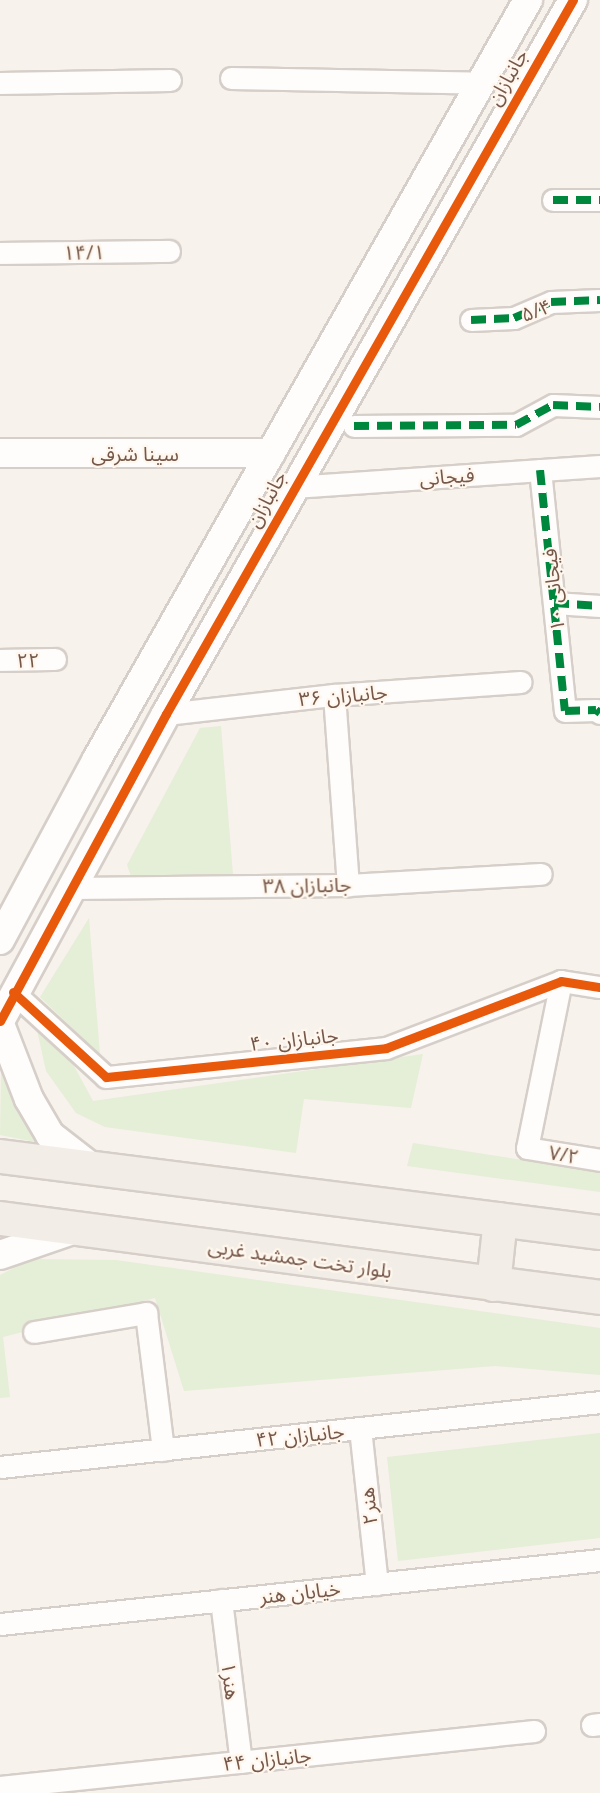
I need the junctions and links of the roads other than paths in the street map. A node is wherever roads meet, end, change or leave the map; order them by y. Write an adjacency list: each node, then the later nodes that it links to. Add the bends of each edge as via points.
1 (528, 0): 6 (street, جانبازان)
2 (573, 0): 19 (street, جانبازان)
3 (231, 78): 6 (street)
4 (170, 80): 5 (street)
5 (0, 83)
6 (483, 83): 16 (street, جانبازان)
7 (553, 200): 8 (street)
8 (600, 200)
9 (169, 251): 10 (street, ۱۴/۱)
10 (0, 253)
11 (600, 300): 12 (street, ۵/۴, via 551,302 514,318)
12 (471, 320)
13 (600, 407): 14 (street, via 553,405 516,424)
14 (354, 426)
15 (0, 453): 16 (street, سینا شرقی)
16 (271, 453): 28 (street, جانبازان)
17 (600, 466): 18 (street, فیجانی)
18 (540, 470): 19 (street, فیجانی); 20 (street, فیجانی ۱۰)
19 (293, 487): 27 (street, جانبازان)
20 (554, 603): 21 (street); 26 (street, فیجانی ۱۰, via 565,711)
21 (600, 606)
22 (55, 659): 23 (street, ۲۲)
23 (0, 660)
24 (521, 681): 25 (street, ۳۶ جانبازان)
25 (334, 695): 27 (street, ۳۶ جانبازان); 31 (street)
26 (600, 713)
27 (166, 714): 29 (street, جانبازان)
28 (97, 759): 29 (street); 33 (street, جانبازان)
29 (132, 776): 32 (street, جانبازان)
30 (542, 874): 31 (street, ۳۸ جانبازان)
31 (348, 885): 32 (street, ۳۸ جانبازان)
32 (72, 888): 36 (street, جانبازان)
33 (0, 940)
34 (561, 981): 35 (street, ۴۰ جانبازان); 36 (street, ۴۰ جانبازان, via 386,1048 106,1077); 39 (street, ۷/۲, via 527,1148)
35 (600, 987)
36 (13, 992): 37 (street, جانبازان)
37 (0, 1022): 40 (street, via 24,1090 50,1135)
38 (0, 1156): 40 (main road)
39 (600, 1160)
40 (90, 1166): 42 (main road)
41 (0, 1218): 43 (main road, بلوار تخت جمشید غربی)
42 (500, 1219): 44 (main road); 46 (main road)
43 (79, 1228): 45 (street); 46 (main road, بلوار تخت جمشید غربی)
44 (600, 1232)
45 (0, 1255)
46 (493, 1284): 47 (main road, بلوار تخت جمشید غربی)
47 (600, 1297)
48 (34, 1332): 51 (street, via 146,1313)
49 (600, 1402): 50 (street, ۴۲ جانبازان)
50 (360, 1428): 51 (street, ۴۲ جانبازان); 54 (street, هنر۲)
51 (163, 1450): 52 (street, ۴۲ جانبازان)
52 (0, 1467)
53 (600, 1560): 54 (street, خیابان هنر)
54 (377, 1584): 55 (street, خیابان هنر)
55 (221, 1600): 56 (street, خیابان هنر); 58 (street, هنر۱)
56 (0, 1624)
57 (534, 1731): 58 (street, ۴۴ جانبازان)
58 (241, 1762): 59 (street, ۴۴ جانبازان)
59 (0, 1787)

